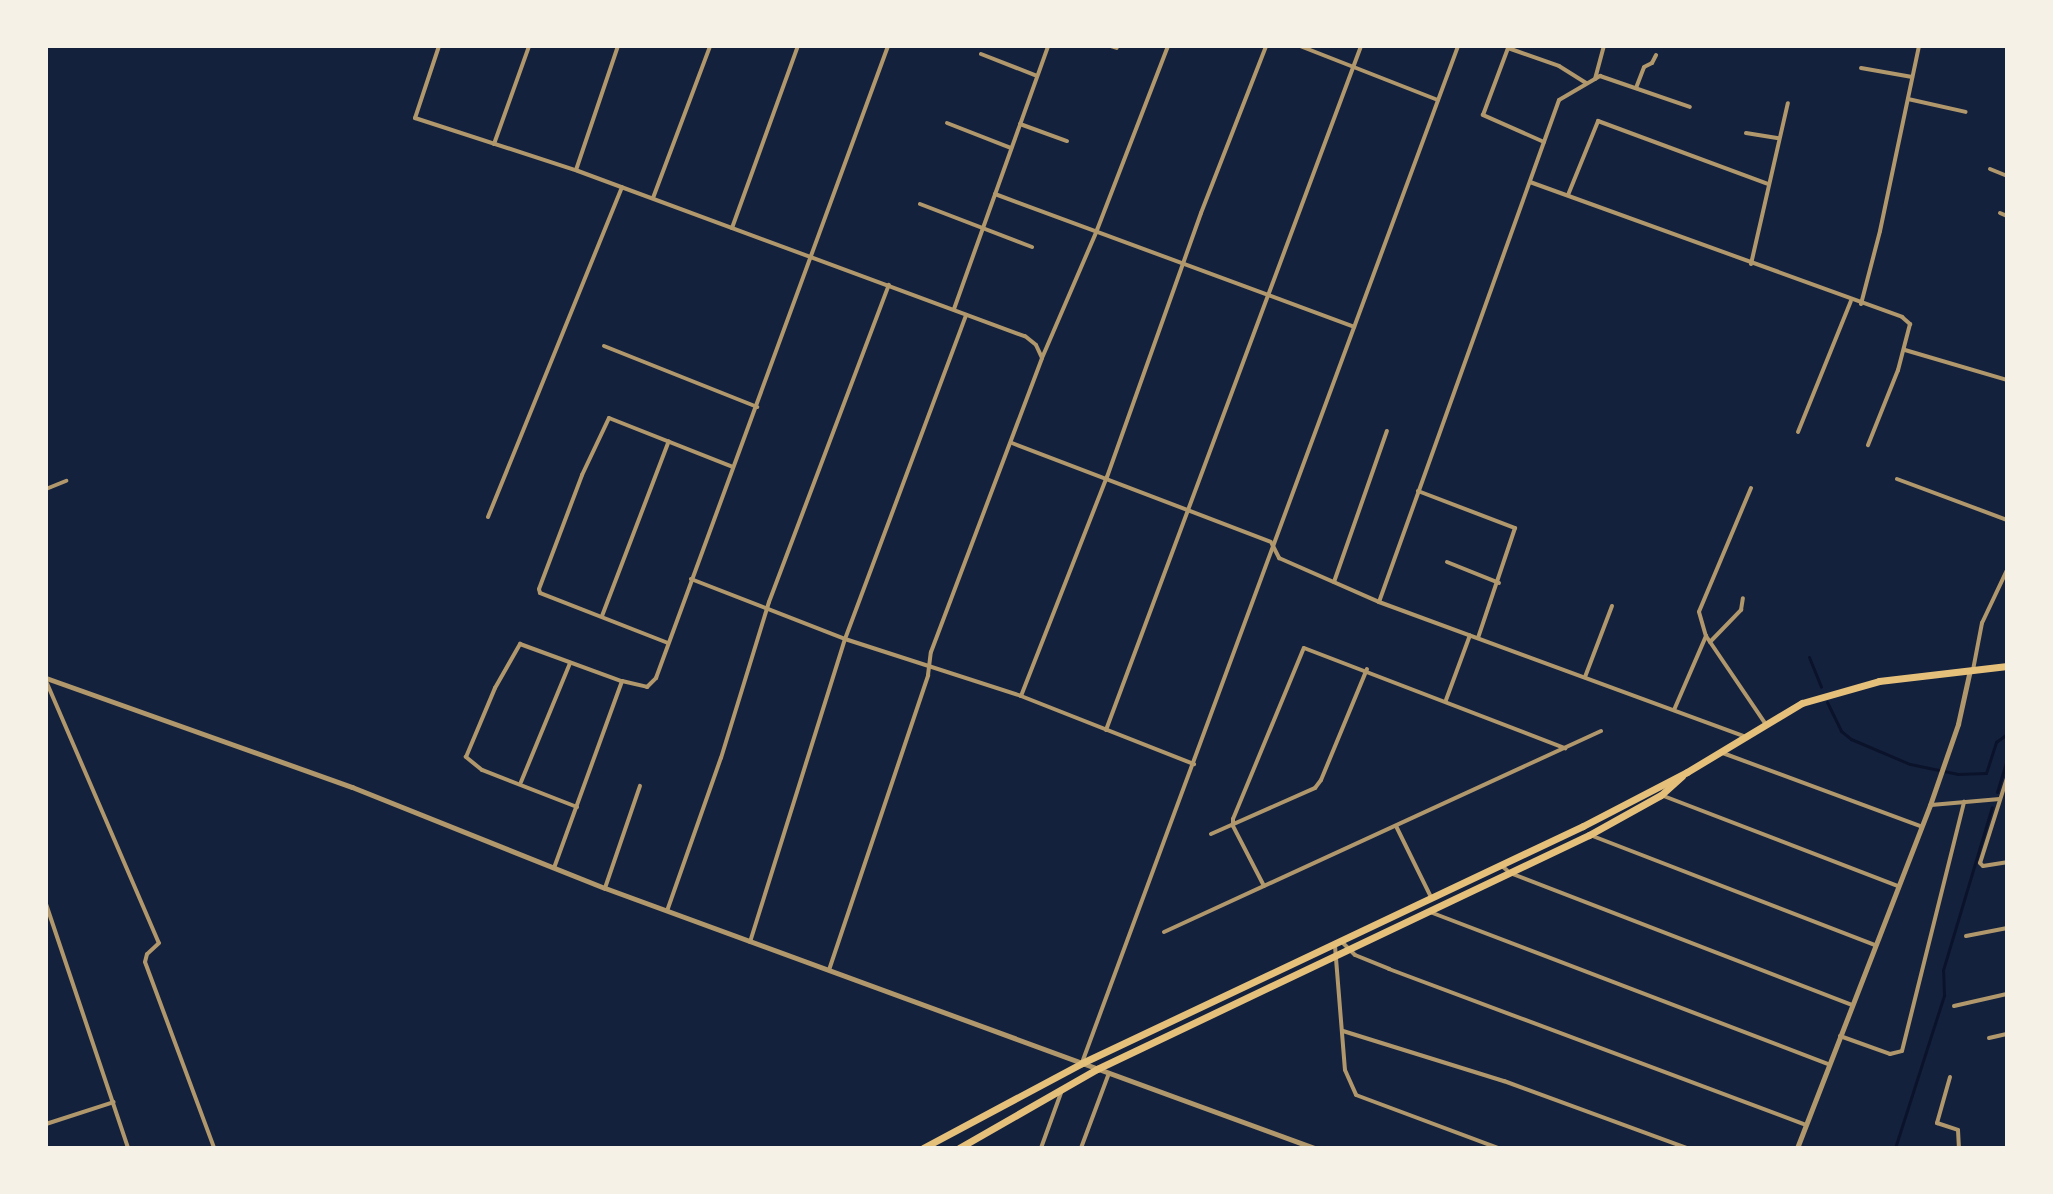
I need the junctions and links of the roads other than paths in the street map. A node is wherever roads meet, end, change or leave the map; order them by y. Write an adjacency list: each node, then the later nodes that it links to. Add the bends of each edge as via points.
1 (439, 46): 35 (street, via 415,118)
2 (529, 46): 35 (street)
3 (618, 46): 38 (street)
4 (710, 46): 45 (street)
5 (798, 46): 50 (street)
6 (888, 46): 53 (street)
7 (1048, 46): 19 (street)
8 (1168, 46): 51 (street)
9 (1266, 46): 54 (street)
10 (1300, 46): 17 (street)
11 (1361, 46): 17 (street)
12 (1458, 46): 25 (street)
13 (1604, 46): 21 (street)
14 (1919, 46): 20 (street)
15 (981, 54): 19 (street)
16 (1656, 55): 23 (street, via 1644,67)
17 (1353, 66): 25 (street); 57 (street)
18 (1861, 68): 20 (street)
19 (1037, 76): 30 (street)
20 (1912, 77): 24 (street)
21 (1595, 79): 22 (street); 23 (street, via 1600,76)
22 (1586, 83): 34 (street, via 1559,100); 34 (street, via 1559,66 1508,48 1483,115)
23 (1636, 88): 27 (street)
24 (1908, 99): 28 (street); 59 (street)
25 (1438, 100): 62 (street)
26 (1788, 103): 32 (street)
27 (1690, 107)
28 (1966, 112)
29 (947, 123): 36 (street)
30 (1020, 124): 33 (street); 36 (street)
31 (1746, 133): 32 (street)
32 (1779, 138): 41 (street)
33 (1067, 141)
34 (1544, 142): 40 (street)
35 (494, 144): 38 (street)
36 (1011, 148): 43 (street)
37 (1990, 169): 39 (street)
38 (576, 170): 42 (street)
39 (2007, 176)
40 (1530, 182): 44 (street); 79 (street)
41 (1768, 184): 44 (street, via 1598,121); 55 (street)
42 (622, 187): 45 (street); 81 (street)
43 (995, 194): 49 (street); 51 (street)
44 (1568, 195): 55 (street)
45 (653, 198): 50 (street)
46 (920, 204): 49 (street)
47 (2000, 213): 48 (street)
48 (2007, 216)
49 (984, 226): 52 (street); 60 (street)
50 (732, 228): 53 (street)
51 (1097, 230): 54 (street); 65 (street)
52 (1032, 247)
53 (811, 255): 56 (street); 67 (street)
54 (1184, 263): 57 (street); 74 (street)
55 (1751, 264): 58 (street)
56 (889, 285): 60 (street); 92 (street)
57 (1268, 293): 62 (street); 80 (street)
58 (1851, 301): 59 (street); 69 (street)
59 (1861, 304): 64 (street, via 1910,324)
60 (954, 309): 61 (street)
61 (966, 315): 65 (street, via 1025,336); 97 (street)
62 (1354, 327): 83 (street)
63 (604, 346): 67 (street)
64 (1905, 350): 66 (street); 72 (street)
65 (1042, 358): 71 (street)
66 (2007, 380)
67 (757, 407): 73 (street)
68 (1387, 431): 87 (street)
69 (1798, 432)
70 (669, 441): 73 (street); 93 (street); 93 (street, via 609,418 582,475 539,589)
71 (1012, 443): 74 (street); 101 (street)
72 (1868, 445)
73 (733, 467): 86 (street)
74 (1107, 477): 80 (street); 108 (street)
75 (1897, 479): 82 (street)
76 (66, 481): 78 (street)
77 (1751, 488): 95 (street, via 1699,612)
78 (46, 489)
79 (1418, 491): 88 (street, via 1515,528); 90 (street)
80 (1190, 512): 83 (street); 112 (street)
81 (488, 517)
82 (2007, 520)
83 (1272, 542): 87 (street, via 1279,558); 117 (street)
84 (1447, 562): 88 (street)
85 (2007, 570): 104 (street, via 1982,623)
86 (691, 579): 92 (street); 99 (street)
87 (1334, 582): 90 (street)
88 (1499, 583): 96 (street)
89 (1743, 598): 98 (street, via 1741,610)
90 (1379, 602): 94 (street)
91 (1612, 606): 105 (street)
92 (766, 610): 97 (street); 141 (street)
93 (602, 616): 99 (street)
94 (1470, 635): 96 (street); 109 (street)
95 (1706, 636): 98 (street); 110 (street)
96 (1478, 638): 105 (street)
97 (845, 639): 101 (street); 146 (street)
98 (1710, 642): 111 (street)
99 (668, 643): 107 (street, via 652,685)
100 (570, 662): 107 (street); 120 (street); 120 (street, via 517,646 477,729 466,757 469,762)
101 (928, 664): 108 (street); 151 (street)
102 (2007, 666): 104 (highway)
103 (1367, 669): 109 (street); 127 (street, via 1315,788); 127 (street, via 1304,648)
104 (1972, 670): 111 (highway, via 1856,686 1818,696); 125 (street)
105 (1585, 677): 110 (street)
106 (46, 680): 134 (street, via 352,787); 169 (street, via 159,943 145,962)
107 (622, 681): 126 (street)
108 (1021, 696): 112 (street)
109 (1446, 700): 115 (street)
110 (1674, 710): 114 (street)
111 (1765, 723): 114 (highway)
112 (1106, 730): 117 (street)
113 (1601, 731): 115 (street)
114 (1743, 736): 116 (highway)
115 (1565, 748): 128 (street)
116 (1719, 752): 118 (highway); 129 (street)
117 (1194, 764): 159 (street)
118 (1687, 772): 122 (highway); 133 (highway)
119 (2007, 778): 123 (street)
120 (521, 782): 126 (street)
121 (640, 786): 138 (street)
122 (1661, 795): 131 (highway); 137 (street)
123 (2000, 799): 124 (street); 132 (street, via 1980,863)
124 (1964, 802): 125 (street); 157 (street, via 1902,1051 1890,1054)
125 (1930, 805): 129 (street)
126 (577, 807): 134 (street)
127 (1233, 826): 130 (street); 136 (street)
128 (1396, 826): 136 (street); 139 (street)
129 (1920, 826): 137 (street)
130 (1211, 834)
131 (1589, 835): 135 (highway); 148 (street)
132 (2007, 862)
133 (1502, 866): 135 (street); 139 (highway)
134 (554, 868): 138 (street)
135 (1510, 873): 142 (highway); 153 (street)
136 (1264, 886): 144 (street)
137 (1898, 886): 148 (street)
138 (605, 888): 141 (street)
139 (1432, 899): 147 (highway)
140 (46, 904): 165 (street)
141 (667, 911): 146 (street)
142 (1430, 912): 149 (highway); 160 (street)
143 (2007, 928): 145 (street)
144 (1164, 932)
145 (1966, 936)
146 (750, 942): 151 (street)
147 (1338, 944): 149 (street); 150 (street); 159 (highway)
148 (1875, 945): 153 (street)
149 (1348, 951): 150 (highway); 167 (street)
150 (1338, 956): 155 (street); 161 (highway)
151 (829, 972): 159 (street)
152 (2007, 994): 154 (street)
153 (1852, 1005): 157 (street)
154 (1954, 1006)
155 (1343, 1031): 175 (street, via 1345,1070 1356,1095); 176 (street, via 1504,1081)
156 (2007, 1034): 158 (street)
157 (1840, 1036): 160 (street)
158 (1989, 1038)
159 (1082, 1063): 161 (street); 170 (highway)
160 (1829, 1064): 167 (street)
161 (1097, 1069): 162 (street); 164 (highway)
162 (1109, 1073): 173 (street); 174 (street)
163 (1950, 1077): 178 (street, via 1937,1123 1958,1130)
164 (1062, 1088): 171 (highway); 172 (street)
165 (114, 1102): 166 (street); 168 (street)
166 (46, 1124)
167 (1806, 1125): 177 (street)
168 (128, 1148)
169 (214, 1148)
170 (923, 1148)
171 (959, 1148)
172 (1041, 1148)
173 (1081, 1148)
174 (1314, 1148)
175 (1498, 1148)
176 (1687, 1148)
177 (1797, 1148)
178 (1959, 1148)

